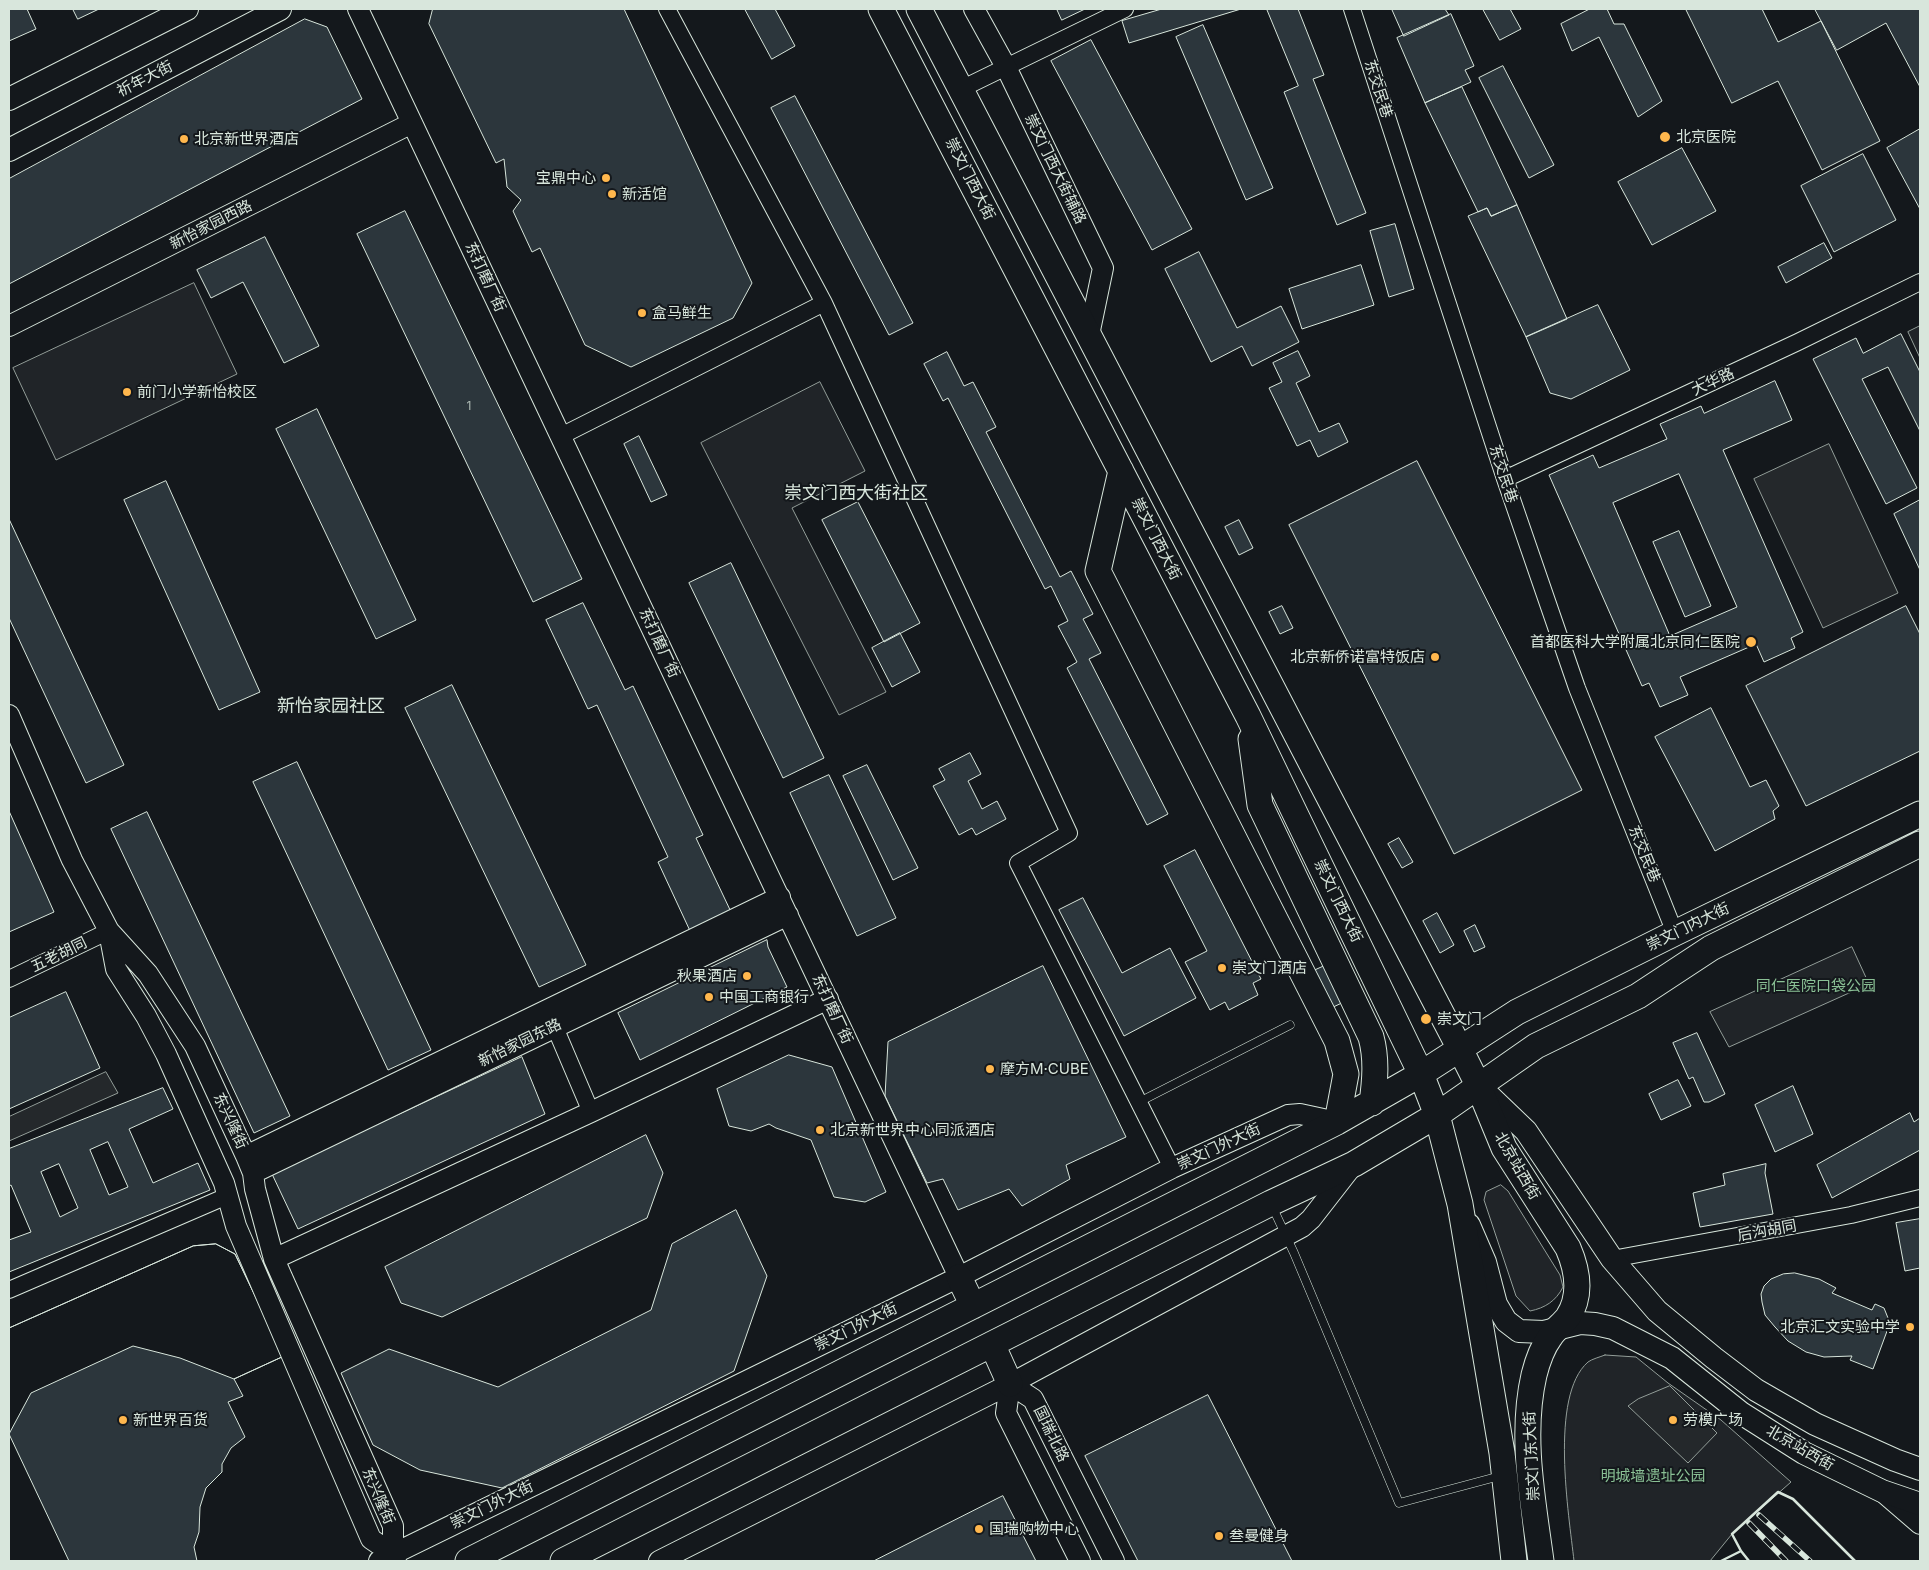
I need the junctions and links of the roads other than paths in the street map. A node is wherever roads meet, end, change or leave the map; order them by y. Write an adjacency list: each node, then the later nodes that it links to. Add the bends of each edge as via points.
1 (187, 9): 12 (main road)
2 (280, 9): 14 (main road, 祈年大街)
3 (358, 9): 13 (street, 东打磨厂街)
4 (667, 9): 16 (street)
5 (881, 9): 20 (main road, 崇文门西大街)
6 (919, 9): 11 (main road)
7 (974, 9): 10 (street, 崇文门西大街辅路)
8 (1126, 9): 10 (street)
9 (1352, 9): 21 (street, 东交民巷)
10 (1006, 67): 11 (street); 18 (street, 崇文门西大街辅路, via 1103,268)
11 (961, 89): 18 (main road)
12 (9, 99)
13 (412, 123): 17 (street, 新怡家园西路); 19 (street, 东打磨厂街)
14 (9, 150)
15 (1920, 282): 21 (street, 大华路)
16 (824, 303): 19 (street); 36 (street, via 1070,833 1018,863)
17 (9, 326)
18 (1089, 335): 33 (main road)
19 (561, 436): 26 (street, 东打磨厂街)
20 (1121, 472): 23 (main road, 崇文门西大街); 40 (main road, via 1098,572 1337,1041 1346,1074)
21 (1505, 480): 28 (street, 东交民巷, via 1577,688)
22 (9, 715): 27 (street, 东兴隆街, via 72,860)
23 (1248, 716): 34 (main road, 崇文门西大街); 37 (main road, via 1260,805 1371,1038 1375,1068)
24 (1920, 814): 28 (main road, 崇文门内大街)
25 (1920, 844): 35 (main road, 崇文门内大街, via 1711,948 1638,996 1536,1046)
26 (784, 906): 30 (street, 东打磨厂街); 31 (street, 新怡家园东路)
27 (109, 931): 29 (street, 五老胡同); 41 (street, 东兴隆街, via 148,974 195,1046); 44 (street, 东兴隆街, via 116,969 166,1054)
28 (1676, 933): 33 (main road, 崇文门内大街, via 1517,1012)
29 (9, 979)
30 (828, 999): 38 (street); 51 (street, 东打磨厂街)
31 (551, 1018): 38 (street); 41 (street, 新怡家园东路)
32 (1290, 1025): 36 (lane)
33 (1460, 1050): 34 (main road, 崇文门外大街); 35 (main road)
34 (1421, 1074): 37 (main road, 崇文门外大街); 39 (main road, 崇文门西大街)
35 (1478, 1085): 39 (main road); 49 (main road, 北京站西街, via 1526,1131); 54 (main road, 北京站西街, via 1504,1148 1568,1248 1574,1263 1577,1293 1567,1318)
36 (1139, 1102): 43 (street)
37 (1372, 1103): 40 (main road, 崇文门外大街)
38 (591, 1112): 50 (street)
39 (1437, 1115): 42 (main road); 47 (main road, 崇文门东大街)
40 (1337, 1122): 43 (street, 崇文门外大街, via 1300,1114 1288,1115); 53 (main road, 崇文门外大街)
41 (250, 1164): 50 (street, 东兴隆街)
42 (1354, 1164): 46 (main road); 48 (street, via 1311,1219)
43 (1172, 1168): 51 (street, 崇文门外大街)
44 (227, 1196): 52 (street); 62 (street, 东兴隆街, via 236,1226 371,1539)
45 (1920, 1198): 49 (street, 后沟胡同, via 1851,1216)
46 (1271, 1204): 48 (lane); 55 (main road)
47 (1460, 1204): 54 (main road, 崇文门东大街, via 1485,1262 1496,1304 1506,1321 1519,1331 1544,1332); 58 (main road, 崇文门东大街)
48 (1286, 1236): 56 (street); 58 (lane, via 1398,1503)
49 (1612, 1259): 57 (main road, 北京站西街, via 1657,1310 1756,1390 1815,1424)
50 (274, 1260): 62 (street, 东兴隆街, via 393,1526)
51 (959, 1277): 53 (main road); 62 (street, 崇文门外大街)
52 (9, 1290)
53 (974, 1306): 63 (main road, 崇文门外大街)
54 (1557, 1328): 59 (main road, 北京站西街, via 1580,1323 1613,1328 1672,1358 1741,1413 1804,1452); 69 (main road, 崇文门东大街, via 1549,1337 1534,1374 1529,1405 1529,1459)
55 (992, 1344): 56 (main road); 64 (main road)
56 (1010, 1384): 65 (street); 66 (street, 国瑞北路, via 1006,1414); 67 (street, 国瑞北路, via 1034,1399)
57 (1920, 1469)
58 (1504, 1474): 68 (main road, 崇文门东大街)
59 (1882, 1491): 60 (main road, 北京站西街); 61 (street)
60 (1920, 1504)
61 (1920, 1524)
62 (389, 1559)
63 (468, 1561)
64 (563, 1561)
65 (659, 1561)
66 (1080, 1561)
67 (1114, 1561)
68 (1514, 1561)
69 (1541, 1561)

